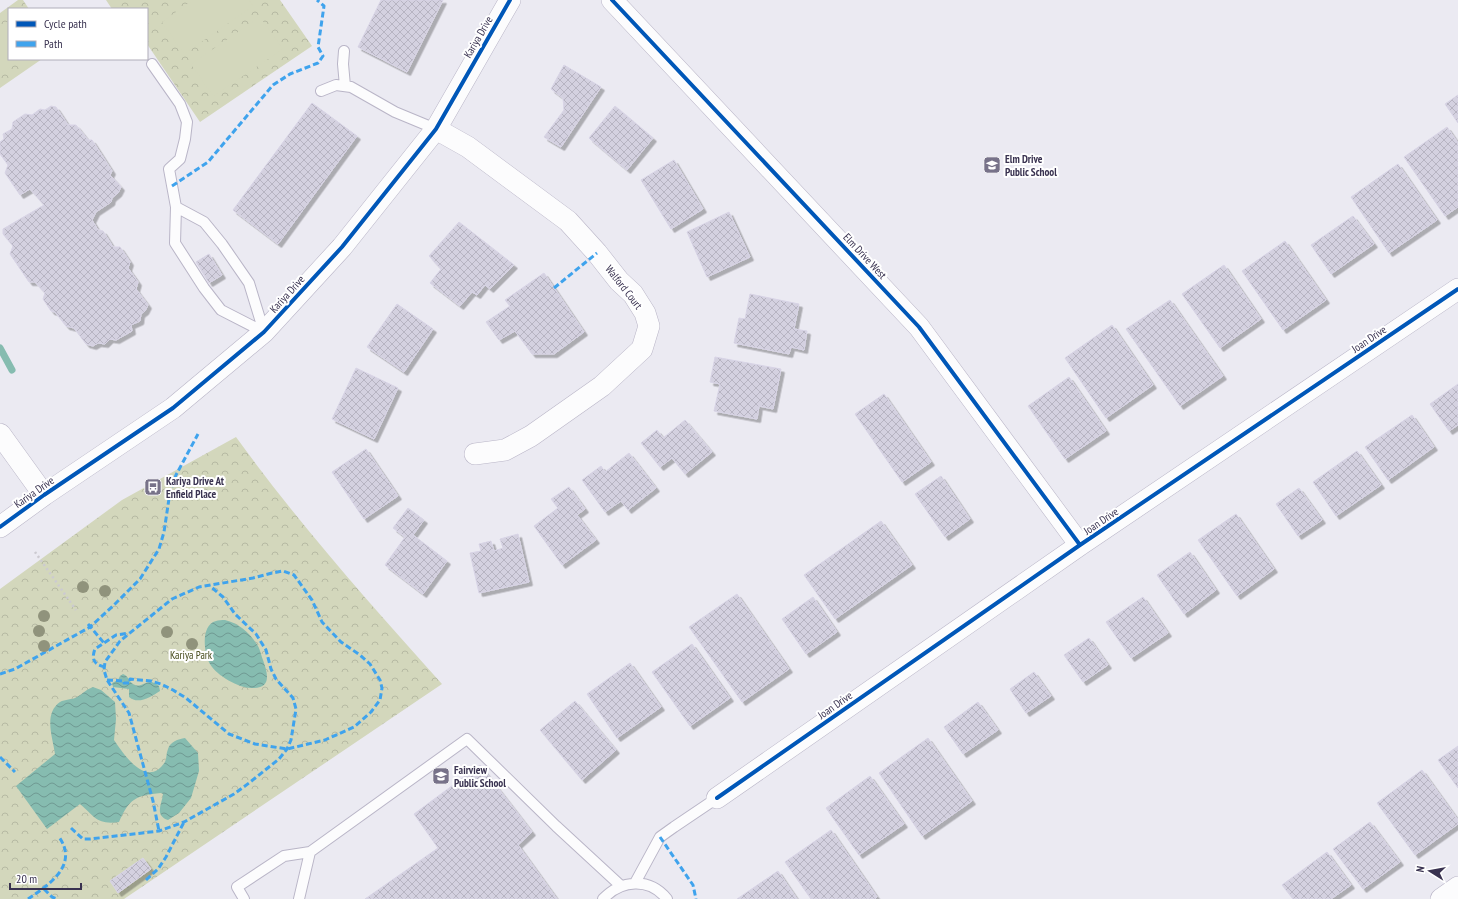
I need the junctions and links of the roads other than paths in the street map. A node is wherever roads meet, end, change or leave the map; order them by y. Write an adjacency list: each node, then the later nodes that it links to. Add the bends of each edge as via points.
1 (510, 0): 7 (street, Kariya Drive)
2 (612, 0): 15 (street, Elm Drive West, via 919,327)
3 (344, 51): 5 (lane)
4 (152, 64): 8 (lane, via 180,104 187,122 180,160 169,169)
5 (345, 86): 6 (lane, via 336,85); 7 (lane, via 395,112)
6 (321, 91)
7 (436, 129): 10 (street, Kariya Drive, via 342,247); 12 (street, Walford Court, via 468,147 568,221 633,294 645,313 649,326 642,349 602,386 531,436 505,450)
8 (176, 207): 10 (lane, via 204,222 222,244 249,283); 10 (lane, via 175,243 204,288 220,310)
9 (1457, 293): 15 (street, Joan Drive)
10 (264, 332): 13 (street, Kariya Drive, via 173,408)
11 (0, 434): 13 (street)
12 (475, 454)
13 (44, 495): 14 (street, Kariya Drive)
14 (0, 527)
15 (1080, 545): 16 (street, Joan Drive)
16 (717, 798): 18 (lane, via 660,837)
17 (310, 852): 19 (lane, via 467,740); 21 (lane, via 284,856 236,887); 22 (lane)
18 (635, 883): 19 (lane); 24 (lane, via 655,889)
19 (621, 886): 23 (lane)
20 (1458, 887): 25 (street)
21 (244, 899)
22 (299, 899)
23 (603, 899)
24 (667, 899)
25 (1441, 899)

